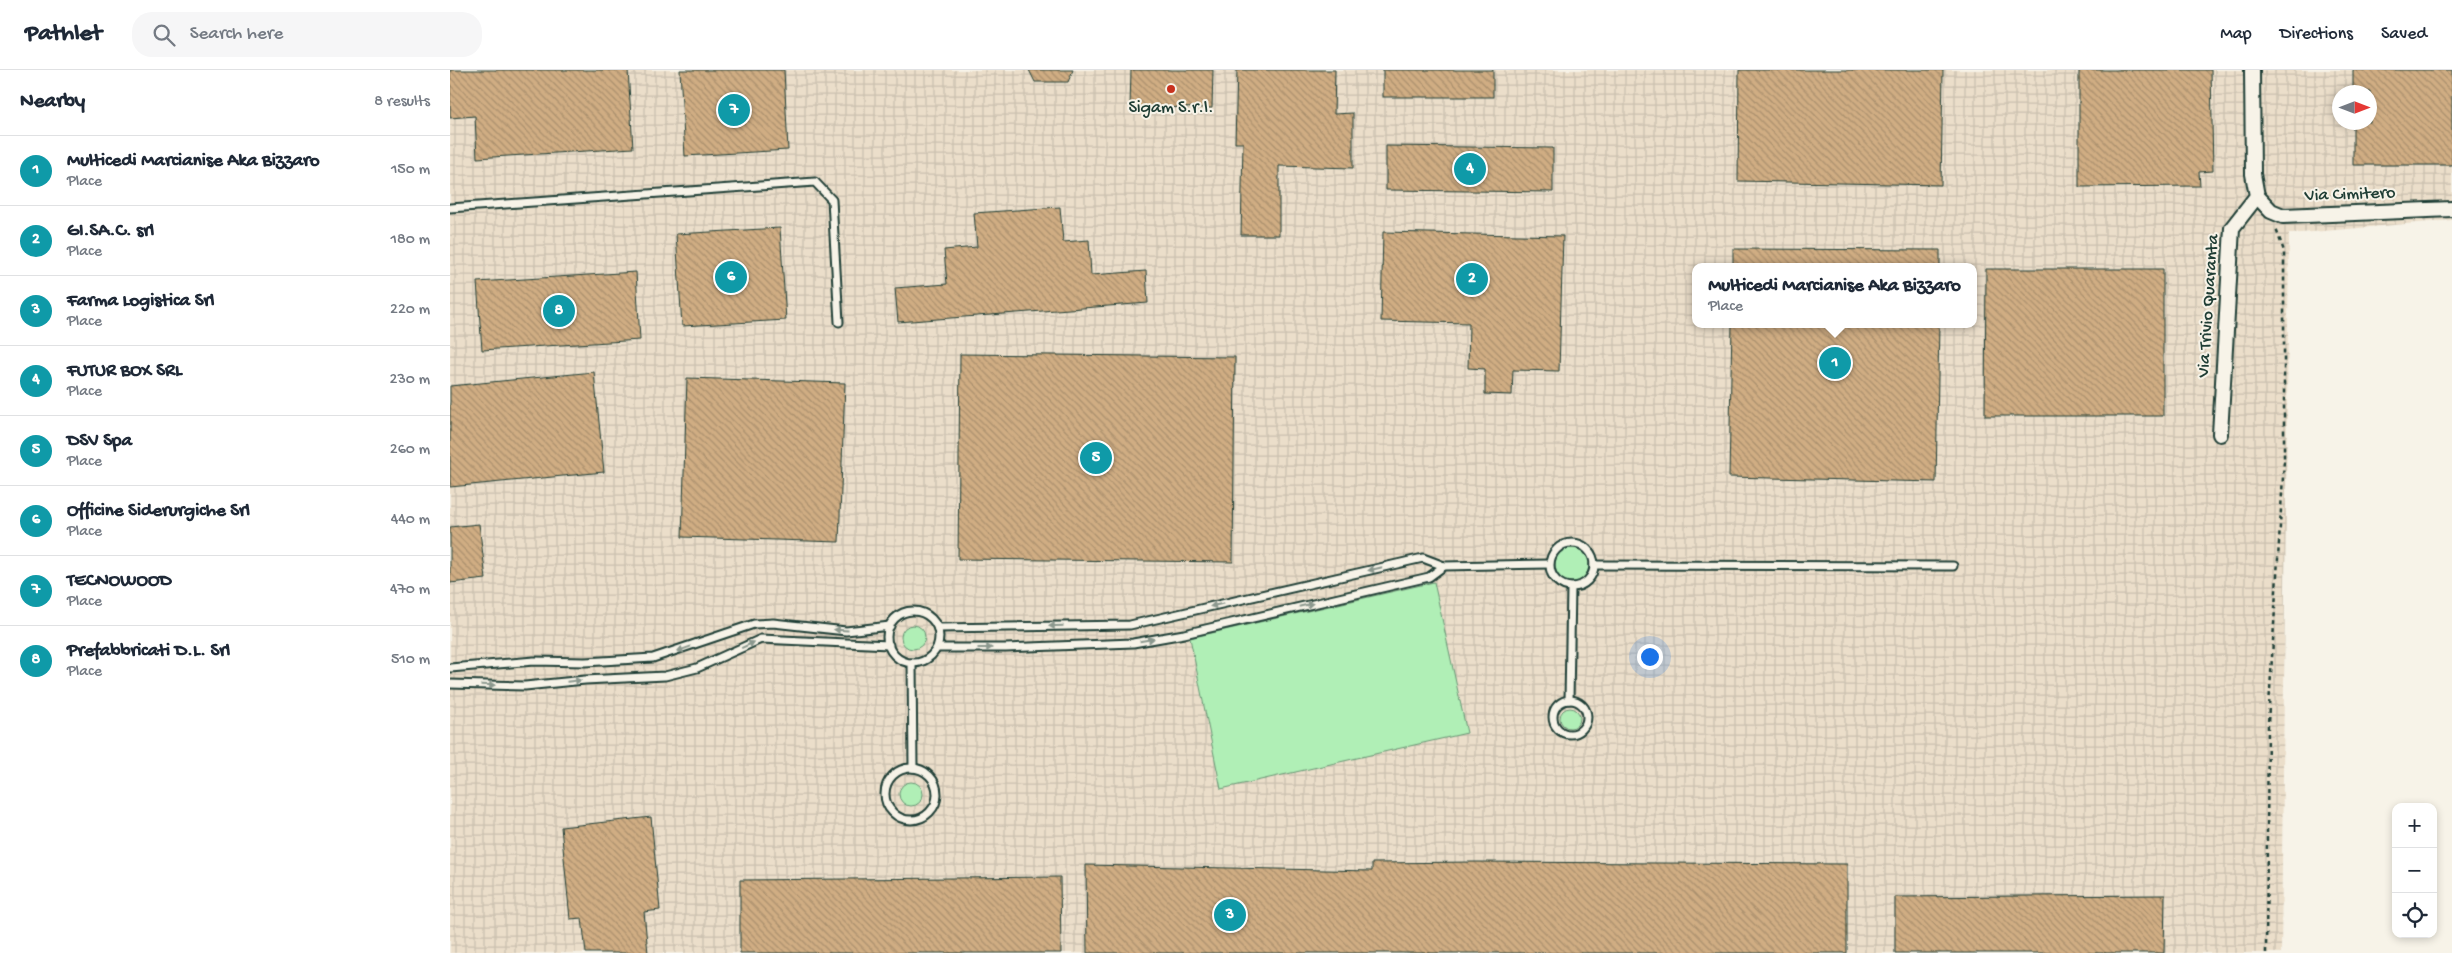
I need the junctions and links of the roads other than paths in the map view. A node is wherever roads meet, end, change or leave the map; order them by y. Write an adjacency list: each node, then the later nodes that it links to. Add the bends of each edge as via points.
1 (2252, 70): 2 (street, via 2253,174)
2 (2257, 196): 4 (street, Via Cimitero, via 2271,211 2282,216); 6 (street, Via Trivio Quaranta, via 2232,228)
3 (450, 208): 5 (lane, via 815,182 832,200)
4 (2452, 210)
5 (839, 322)
6 (2220, 434)
7 (1549, 564): 8 (lane, via 1555,550 1569,543 1584,547); 9 (lane); 11 (lane, via 1553,579)
8 (1594, 565): 10 (lane); 11 (lane, via 1590,579)
9 (1444, 566): 13 (lane, one-way to 13, via 1422,558 1130,625); 15 (lane, one-way to 9, via 1133,643 1429,577)
10 (1953, 566)
11 (1571, 588): 19 (lane)
12 (890, 626): 13 (lane, via 894,618 910,611 927,614); 14 (lane); 17 (lane, one-way to 17, via 846,631 754,624 653,658 534,661)
13 (938, 628): 15 (lane)
14 (889, 645): 16 (lane, via 898,657); 18 (lane, one-way to 14, via 525,686 665,676 697,668 761,639)
15 (936, 648): 16 (lane, via 926,659)
16 (912, 662): 20 (lane)
17 (450, 668)
18 (450, 684)
19 (1569, 700): 19 (lane, via 1559,705 1553,715 1555,725 1568,734 1579,732 1587,718 1584,707)
20 (912, 768): 20 (lane, via 896,774 886,789 886,798 894,814 910,820 932,811 937,796 928,774)

